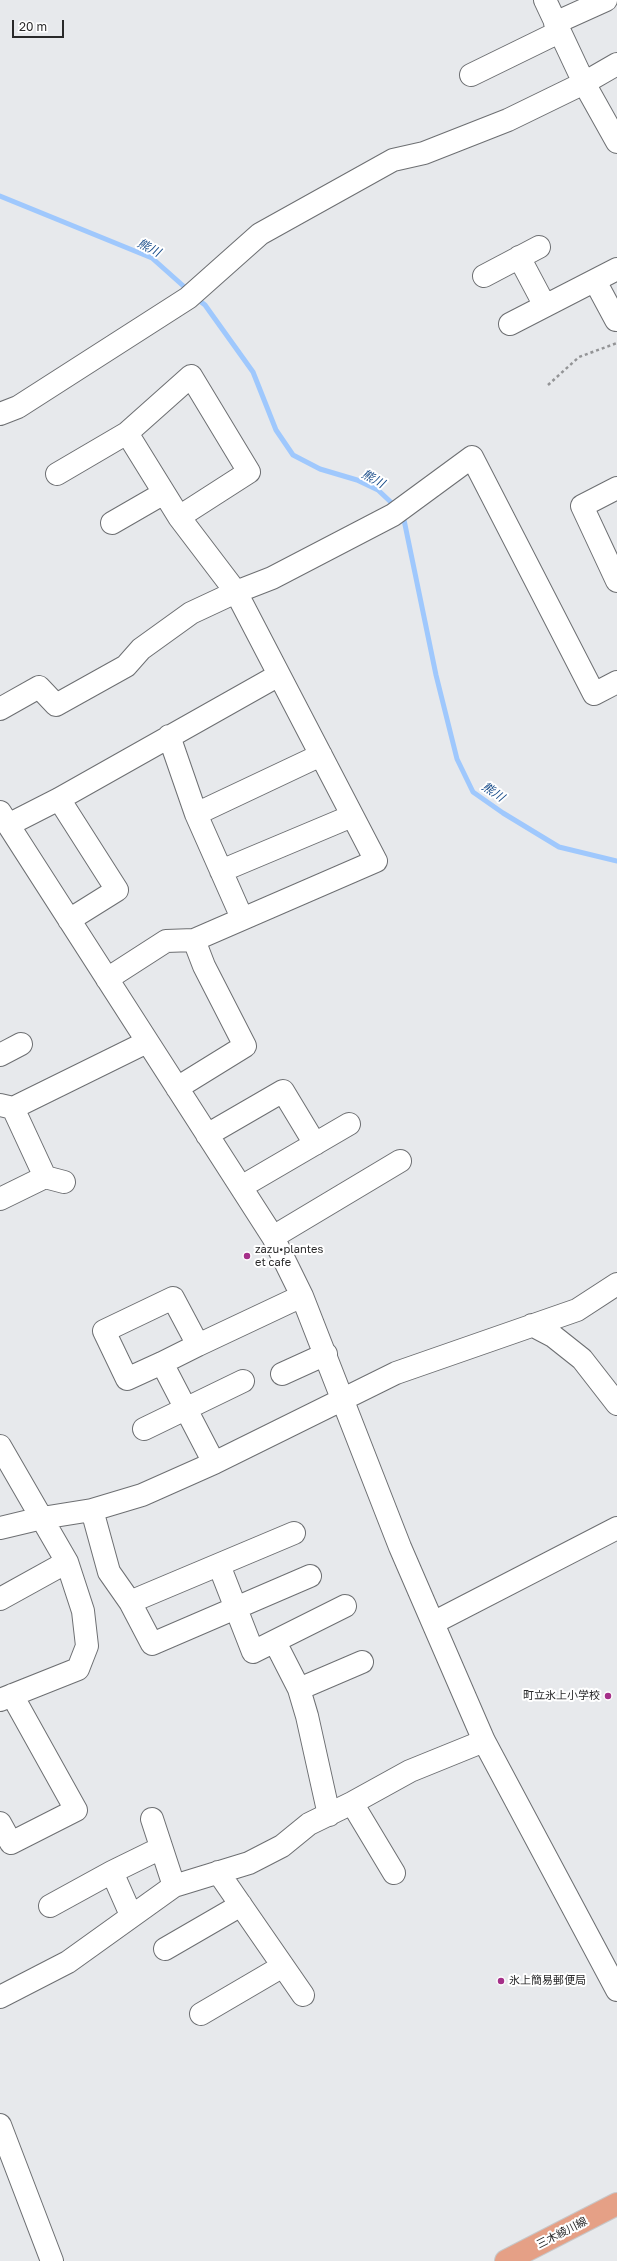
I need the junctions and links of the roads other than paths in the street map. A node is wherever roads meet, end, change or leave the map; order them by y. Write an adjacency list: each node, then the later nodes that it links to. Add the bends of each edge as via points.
1 (545, 0): 3 (street)
2 (606, 0): 3 (street)
3 (557, 27): 5 (street); 6 (street)
4 (617, 64): 6 (street)
5 (471, 75)
6 (584, 83): 7 (street); 16 (street, via 508,120 424,153 393,160 260,234 193,294 18,407)
7 (617, 142)
8 (540, 247): 9 (street)
9 (519, 258): 11 (street); 13 (street)
10 (617, 269): 12 (street)
11 (484, 276)
12 (595, 280): 13 (street); 14 (street)
13 (545, 306): 15 (street)
14 (616, 320)
15 (510, 324)
16 (0, 414)
17 (127, 433): 18 (street); 20 (street); 21 (street, via 191,376 249,472)
18 (57, 474)
19 (617, 488): 23 (street, via 582,506)
20 (164, 493): 21 (street); 22 (street)
21 (179, 517): 24 (street)
22 (112, 523)
23 (617, 581)
24 (236, 592): 25 (street); 26 (street, via 272,578 399,511 472,457 594,694); 27 (street, via 191,613 141,649 126,666 56,705 39,687)
25 (279, 674): 28 (street); 29 (street)
26 (617, 682)
27 (0, 709)
28 (169, 736): 30 (street); 31 (street)
29 (321, 755): 31 (street); 32 (street)
30 (59, 799): 33 (street); 36 (street, via 117,890)
31 (196, 814): 34 (street)
32 (352, 816): 34 (street); 35 (street, via 376,861)
33 (4, 818): 36 (street)
34 (220, 871): 35 (street)
35 (242, 918): 37 (street)
36 (69, 920): 38 (street)
37 (194, 940): 38 (street, via 166,942); 42 (street, via 204,966 245,1046)
38 (107, 979): 39 (street)
39 (147, 1042): 42 (street); 43 (street)
40 (21, 1044): 41 (street)
41 (0, 1055)
42 (177, 1088): 45 (street)
43 (6, 1107): 49 (street, via 54,1180)
44 (349, 1124): 46 (street)
45 (207, 1135): 46 (street, via 283,1091); 48 (street)
46 (315, 1144): 48 (street)
47 (400, 1161): 50 (street)
48 (241, 1187): 50 (street)
49 (0, 1199)
50 (273, 1238): 52 (street)
51 (617, 1284): 53 (street, via 577,1310)
52 (302, 1296): 54 (street); 55 (street)
53 (532, 1325): 59 (street, via 396,1373); 60 (street, via 553,1336 582,1359)
54 (198, 1345): 56 (street); 56 (street, via 173,1298 104,1331 127,1379)
55 (326, 1354): 57 (street); 59 (street)
56 (162, 1363): 61 (street)
57 (282, 1374)
58 (243, 1381): 61 (street)
59 (342, 1398): 64 (street); 77 (street, via 400,1547)
60 (617, 1404)
61 (186, 1409): 62 (street); 64 (street)
62 (144, 1429)
63 (0, 1446): 66 (street)
64 (214, 1463): 65 (street, via 142,1495)
65 (92, 1510): 66 (street); 74 (street, via 109,1572)
66 (42, 1518): 67 (street); 70 (street)
67 (0, 1528)
68 (617, 1528): 77 (street)
69 (294, 1533): 71 (street)
70 (67, 1562): 73 (street); 81 (street, via 83,1611 87,1646 78,1668)
71 (219, 1565): 74 (street); 76 (street)
72 (310, 1576): 76 (street)
73 (0, 1599)
74 (130, 1602): 76 (street, via 152,1644)
75 (345, 1606): 78 (street)
76 (236, 1608): 78 (street, via 253,1652)
77 (433, 1623): 82 (street)
78 (275, 1642): 80 (street)
79 (362, 1662): 80 (street)
80 (299, 1689): 84 (street, via 308,1716)
81 (6, 1697): 86 (street, via 76,1810 11,1843)
82 (484, 1741): 83 (street, via 410,1771); 97 (street)
83 (352, 1803): 84 (street); 90 (street)
84 (329, 1814): 89 (street, via 310,1824 282,1846 249,1863)
85 (152, 1819): 87 (street)
86 (0, 1824)
87 (162, 1848): 88 (street); 91 (street)
88 (112, 1872): 93 (street); 94 (street)
89 (218, 1872): 91 (street); 92 (street)
90 (394, 1873)
91 (174, 1886): 94 (street)
92 (241, 1905): 95 (street); 96 (street)
93 (50, 1906)
94 (131, 1915): 99 (street, via 68,1962)
95 (165, 1949)
96 (283, 1966): 98 (street); 100 (street)
97 (617, 1990)
98 (303, 1995)
99 (0, 1997)
100 (201, 2014)
101 (0, 2125): 103 (street)
102 (617, 2204): 104 (main road, 三木綾川線)
103 (52, 2261)
104 (506, 2261)

